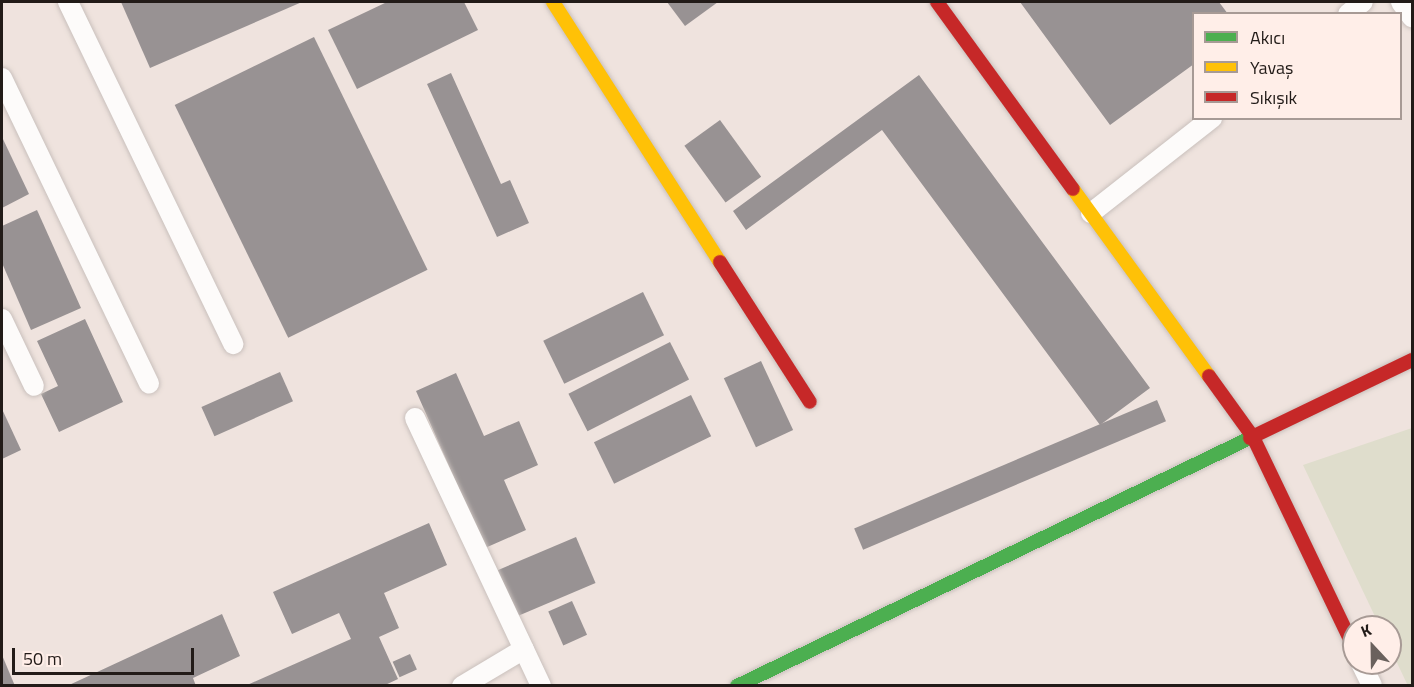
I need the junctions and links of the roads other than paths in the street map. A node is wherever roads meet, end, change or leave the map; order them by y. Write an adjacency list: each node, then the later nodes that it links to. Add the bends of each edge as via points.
1 (68, 2): 12 (street)
2 (553, 2): 16 (street)
3 (937, 2): 10 (street)
4 (1363, 2): 6 (street)
5 (1401, 2): 7 (street)
6 (1350, 12)
7 (1413, 17)
8 (2, 78): 14 (street)
9 (1209, 120): 10 (street)
10 (1090, 213): 18 (street)
11 (2, 319): 15 (street)
12 (233, 344)
13 (1413, 360): 18 (street)
14 (149, 384)
15 (34, 386)
16 (810, 402)
17 (415, 418): 20 (street)
18 (1253, 437): 19 (street); 23 (street)
19 (1342, 623)
20 (524, 649): 21 (street); 22 (street)
21 (462, 686)
22 (542, 686)
23 (737, 686)

